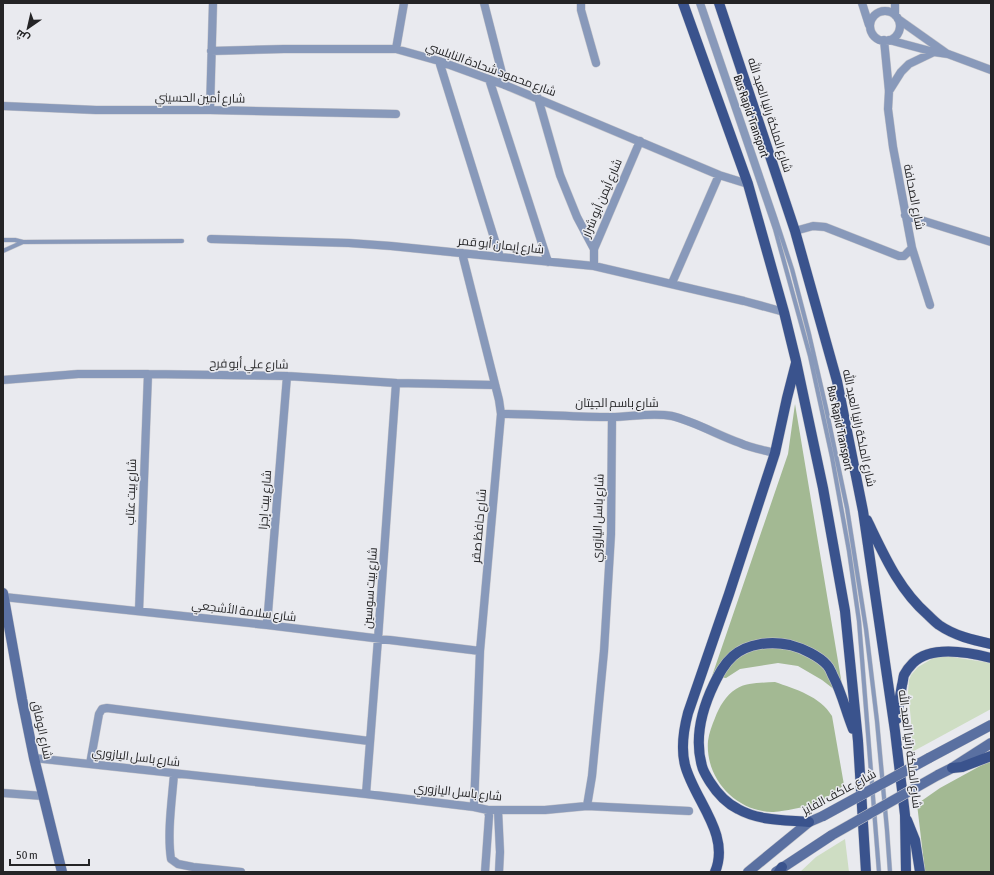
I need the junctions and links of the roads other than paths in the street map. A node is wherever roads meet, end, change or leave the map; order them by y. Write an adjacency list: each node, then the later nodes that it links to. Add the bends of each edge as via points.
1 (213, 3): 18 (street)
2 (404, 3): 17 (street)
3 (484, 3): 25 (street)
4 (581, 3): 22 (street)
5 (683, 3): 33 (main road)
6 (698, 3): 96 (lane, Bus Rapid Transport, via 774,229 810,356 832,457 859,621)
7 (702, 3): 97 (lane, Bus Rapid Transport, via 792,269 826,408 847,508 866,629 878,729)
8 (719, 3): 35 (main road, شارع الملكة رانيا العبد الله)
9 (862, 3): 15 (street)
10 (880, 3): 13 (street)
11 (885, 3): 14 (street)
12 (895, 3): 14 (street)
13 (875, 15): 14 (street, via 881,11 888,11); 15 (street)
14 (894, 15): 16 (street, via 899,29 894,37); 20 (street)
15 (870, 27): 16 (street, via 874,36)
16 (886, 40): 19 (street); 26 (street, شارع الصحافة)
17 (396, 49): 18 (street, شارع محمود شحادة النابلسي); 21 (street, شارع محمود شحادة النابلسي)
18 (211, 51): 29 (street)
19 (934, 52): 20 (street); 26 (street, شارع الصحافة, via 909,64)
20 (948, 54): 23 (street)
21 (439, 61): 24 (street, شارع محمود شحادة النابلسي); 45 (street)
22 (596, 63)
23 (991, 70)
24 (489, 79): 25 (street, شارع محمود شحادة النابلسي); 46 (street)
25 (505, 85): 27 (street, شارع محمود شحادة النابلسي)
26 (889, 91): 34 (street, شارع الصحافة, via 890,134)
27 (538, 98): 31 (street, شارع محمود شحادة النابلسي); 42 (street, via 560,175 577,217)
28 (3, 106): 29 (street, شارع أمين الحسيني, via 96,110)
29 (210, 110): 30 (street, شارع أمين الحسيني)
30 (396, 114)
31 (640, 141): 32 (street, شارع محمود شحادة النابلسي); 42 (street, شارع أيمن أبو شرار)
32 (719, 175): 33 (street, شارع محمود شحادة النابلسي); 48 (street)
33 (748, 184): 50 (main road)
34 (905, 215): 40 (street); 41 (street, شارع الصحافة)
35 (795, 231): 41 (street, via 813,226 825,227 900,256 904,256); 60 (main road, شارع الملكة رانيا العبد الله, via 836,380)
36 (211, 239): 44 (street, شارع إيمان أبو قمر, via 349,242)
37 (3, 240): 39 (lane)
38 (182, 241): 39 (lane)
39 (23, 242): 43 (lane)
40 (991, 242)
41 (912, 248): 49 (street, شارع الصحافة)
42 (594, 249): 47 (street, شارع أيمن أبو شرار)
43 (3, 251)
44 (462, 253): 45 (street, شارع إيمان أبو قمر); 56 (street, شارع حافظ صقر)
45 (500, 257): 46 (street, شارع إيمان أبو قمر)
46 (548, 262): 47 (street, شارع إيمان أبو قمر)
47 (594, 266): 48 (street, شارع إيمان أبو قمر)
48 (672, 283): 50 (street, شارع إيمان أبو قمر)
49 (930, 305)
50 (784, 312): 51 (main road)
51 (796, 361): 59 (main road); 71 (main road, via 823,488 843,604)
52 (148, 374): 53 (street, شارع علي أبو فرح); 54 (street, شارع علي أبو فرح, via 78,374); 62 (street, شارع بيت عتاب)
53 (287, 376): 55 (street, شارع علي أبو فرح); 63 (street, شارع بيت إجزا)
54 (3, 380)
55 (396, 384): 56 (street, شارع علي أبو فرح); 64 (street, شارع بيت سوسين)
56 (495, 385): 57 (street, شارع حافظ صقر)
57 (501, 414): 58 (street, شارع باسم الجيتان); 66 (street, شارع حافظ صقر)
58 (612, 417): 59 (street, شارع باسم الجيتان, via 652,414 671,416 739,443); 81 (street, شارع باسل اليازوري, via 611,534 604,651)
59 (775, 453): 93 (main road, via 684,730 684,763 716,833 719,850)
60 (863, 511): 65 (main road, via 888,564 920,608 939,625 957,635); 69 (main road, شارع الملكة رانيا العبد الله)
61 (4, 595): 62 (street, شارع سلامة الأشجعي); 74 (main road, شارع الوفاق)
62 (139, 611): 63 (street, شارع سلامة الأشجعي)
63 (267, 625): 64 (street, شارع سلامة الأشجعي)
64 (378, 639): 66 (street, شارع سلامة الأشجعي); 70 (street, شارع بيت سوسين)
65 (991, 644)
66 (480, 651): 82 (street, شارع حافظ صقر)
67 (991, 658): 69 (main road, via 940,652 922,656 904,675)
68 (991, 725): 87 (main road, شارع عاكف الفايز, bridge)
69 (895, 731): 86 (main road, شارع الملكة رانيا العبد الله)
70 (369, 741): 75 (street, via 107,708 102,709 100,714); 79 (street, شارع بيت سوسين)
71 (858, 741): 87 (main road, via 839,687 827,665 799,647 766,643 748,647 733,656 721,669 708,697 700,727 702,767 714,789 725,800 750,814); 95 (main road)
72 (991, 743): 76 (main road)
73 (991, 756): 76 (main road)
74 (34, 758): 75 (street, شارع باسل اليازوري); 80 (main road, شارع الوفاق)
75 (90, 764): 77 (street, شارع باسل اليازوري)
76 (952, 768): 88 (main road, bridge, via 832,835)
77 (174, 774): 79 (street, شارع باسل اليازوري); 90 (street, via 169,841 171,859 178,864 193,867)
78 (3, 793): 80 (street)
79 (366, 794): 82 (street, شارع باسل اليازوري)
80 (43, 796): 89 (main road, شارع الوفاق)
81 (587, 806): 84 (street, شارع باسل اليازوري, via 545,810); 85 (street)
82 (474, 807): 83 (street, شارع باسل اليازوري)
83 (488, 810): 84 (street, شارع باسل اليازوري); 91 (street)
84 (498, 810): 92 (street)
85 (688, 811)
86 (905, 815): 98 (main road, شارع الملكة رانيا العبد الله); 99 (main road, via 915,840)
87 (809, 822): 94 (main road, شارع عاكف الفايز)
88 (779, 870)
89 (62, 872)
90 (241, 872)
91 (485, 872)
92 (499, 872)
93 (715, 872)
94 (748, 872)
95 (866, 872)
96 (879, 872)
97 (890, 872)
98 (906, 872)
99 (920, 872)

